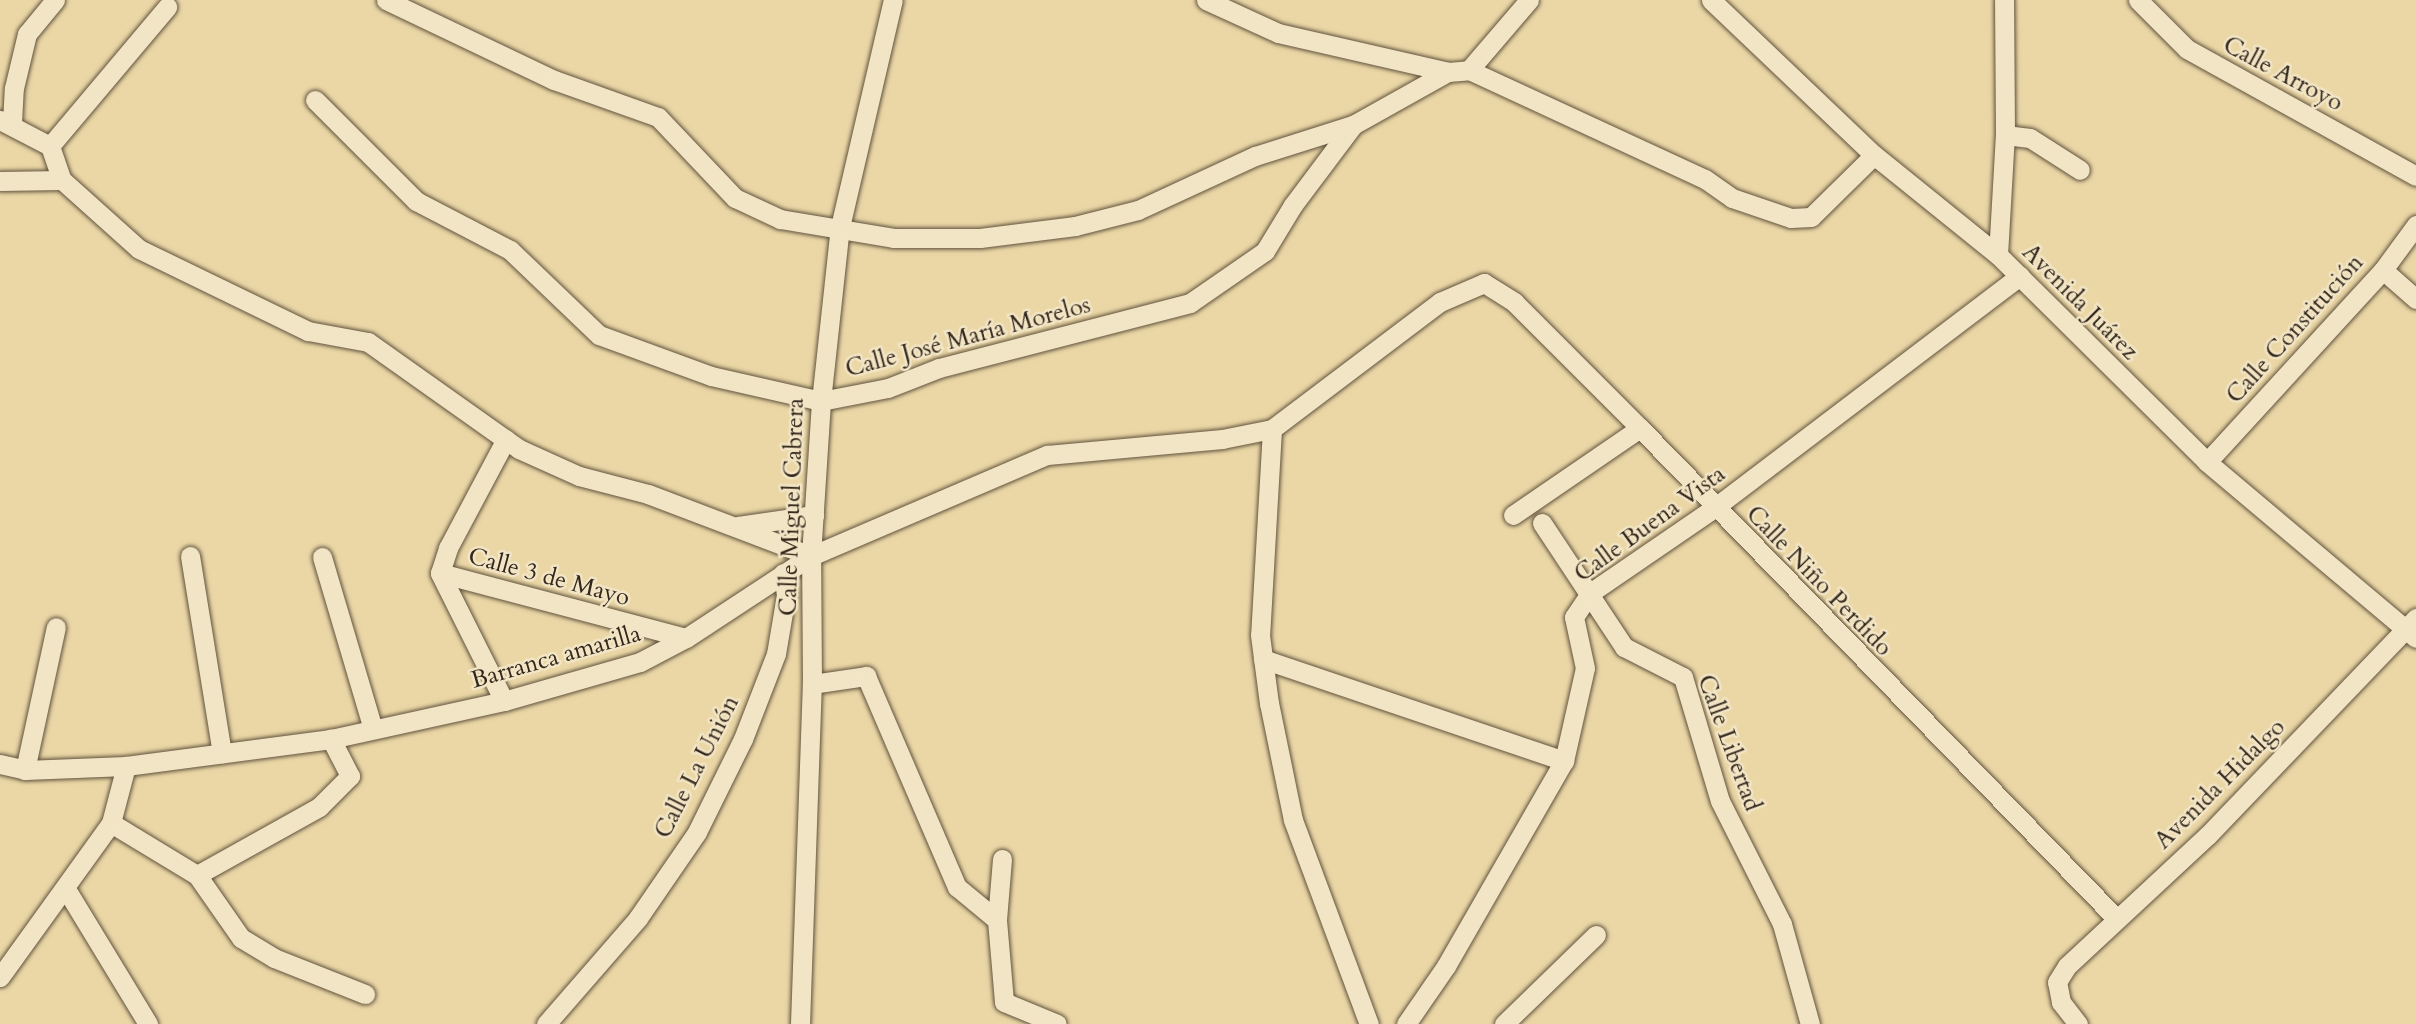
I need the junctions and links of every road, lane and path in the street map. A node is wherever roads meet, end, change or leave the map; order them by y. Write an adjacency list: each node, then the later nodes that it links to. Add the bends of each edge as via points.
1 (55, 0): 13 (street, via 27,34)
2 (386, 0): 23 (street, via 554,80 658,117 735,198 780,219)
3 (893, 0): 23 (street, Calle Miguel Cabrera)
4 (1206, 0): 11 (street, via 1278,33)
5 (1528, 0): 10 (street)
6 (1711, 0): 17 (street, Avenida Juárez)
7 (2004, 0): 15 (street)
8 (2138, 0): 19 (street, Calle Arroyo, via 2187,49)
9 (167, 7): 16 (street)
10 (1469, 69): 11 (street); 17 (street, via 1693,173 1732,198 1791,218 1811,217)
11 (1448, 72): 14 (street)
12 (315, 100): 28 (street, Calle José María Morelos, via 416,201 510,250 599,335 711,376)
13 (6, 121): 16 (street)
14 (1353, 125): 23 (street, via 1255,156 1138,210 1075,226 980,238 892,239); 28 (street, Calle José María Morelos, via 1265,251 1190,303 939,368 888,388)
15 (2005, 135): 18 (street, via 2030,138); 24 (street)
16 (50, 146): 20 (street)
17 (1874, 155): 24 (street, Avenida Juárez)
18 (2080, 170)
19 (2416, 176)
20 (62, 180): 21 (street); 31 (street, via 139,249 308,331 368,342)
21 (0, 181)
22 (2416, 225): 25 (street, Calle Constitución)
23 (839, 227): 28 (street, Calle Miguel Cabrera)
24 (1998, 255): 26 (street, Avenida Juárez)
25 (2382, 270): 27 (street); 32 (street, Calle Constitución)
26 (2020, 276): 32 (street, Avenida Juárez); 33 (street, Calle Buena Vista)
27 (2416, 299)
28 (821, 401): 34 (street, Calle Miguel Cabrera)
29 (1640, 428): 30 (street, Calle Niño Perdido, via 1514,302 1484,283 1440,302); 33 (street, Calle Niño Perdido); 35 (street)
30 (1272, 429): 39 (street, Barranca amarilla, via 1222,439 1047,455); 47 (street, via 1260,635)
31 (506, 439): 37 (street, via 579,476 648,494); 41 (street, via 447,548)
32 (2207, 462): 45 (street, Avenida Juárez)
33 (1714, 508): 43 (street, Calle Buena Vista); 61 (street, Calle Niño Perdido)
34 (814, 515): 37 (street); 39 (street, Calle Miguel Cabrera)
35 (1513, 515)
36 (1542, 523): 43 (street, Calle Libertad)
37 (738, 526): 39 (street)
38 (190, 556): 52 (street)
39 (811, 556): 42 (street, Barranca amarilla); 48 (street, Calle Miguel Cabrera)
40 (322, 557): 50 (street)
41 (440, 573): 46 (street, Calle 3 de Mayo); 49 (street)
42 (783, 573): 46 (street, Barranca amarilla); 67 (street, Calle La Unión, via 786,595 776,654 743,739 697,832 638,918)
43 (1590, 593): 53 (street, Calle Buena Vista, via 1574,617 1585,668); 73 (street, Calle Libertad, via 1599,616 1623,647 1683,677 1720,801 1782,923)
44 (56, 627): 56 (street)
45 (2413, 628): 61 (street, Avenida Hidalgo, via 2208,835)
46 (686, 638): 49 (street, Barranca amarilla, via 640,662)
47 (1263, 659): 53 (street); 70 (street, via 1293,820)
48 (812, 684): 62 (street, via 866,676 957,887); 68 (street, Calle Miguel Cabrera)
49 (504, 701): 50 (street, Barranca amarilla)
50 (373, 729): 51 (street, Barranca amarilla)
51 (331, 739): 52 (street, Barranca amarilla); 59 (street, via 350,776 319,807)
52 (222, 753): 55 (street, Barranca amarilla)
53 (1564, 761): 71 (street, Calle Buena Vista, via 1446,966)
54 (0, 764): 56 (street, Barranca amarilla)
55 (126, 766): 56 (street, Barranca amarilla); 57 (street)
56 (25, 770)
57 (111, 822): 59 (street); 60 (street)
58 (1002, 859): 62 (street)
59 (197, 875): 65 (street, via 241,938 274,958)
60 (66, 890): 64 (street); 66 (street)
61 (2116, 918): 74 (street, Avenida Hidalgo, via 2057,982 2061,1002)
62 (997, 920): 69 (street, via 1004,1002)
63 (1596, 935): 72 (street)
64 (0, 977)
65 (365, 994)
66 (148, 1024)
67 (546, 1024)
68 (800, 1024)
69 (1057, 1024)
70 (1368, 1024)
71 (1406, 1024)
72 (1504, 1024)
73 (1810, 1024)
74 (2078, 1024)

